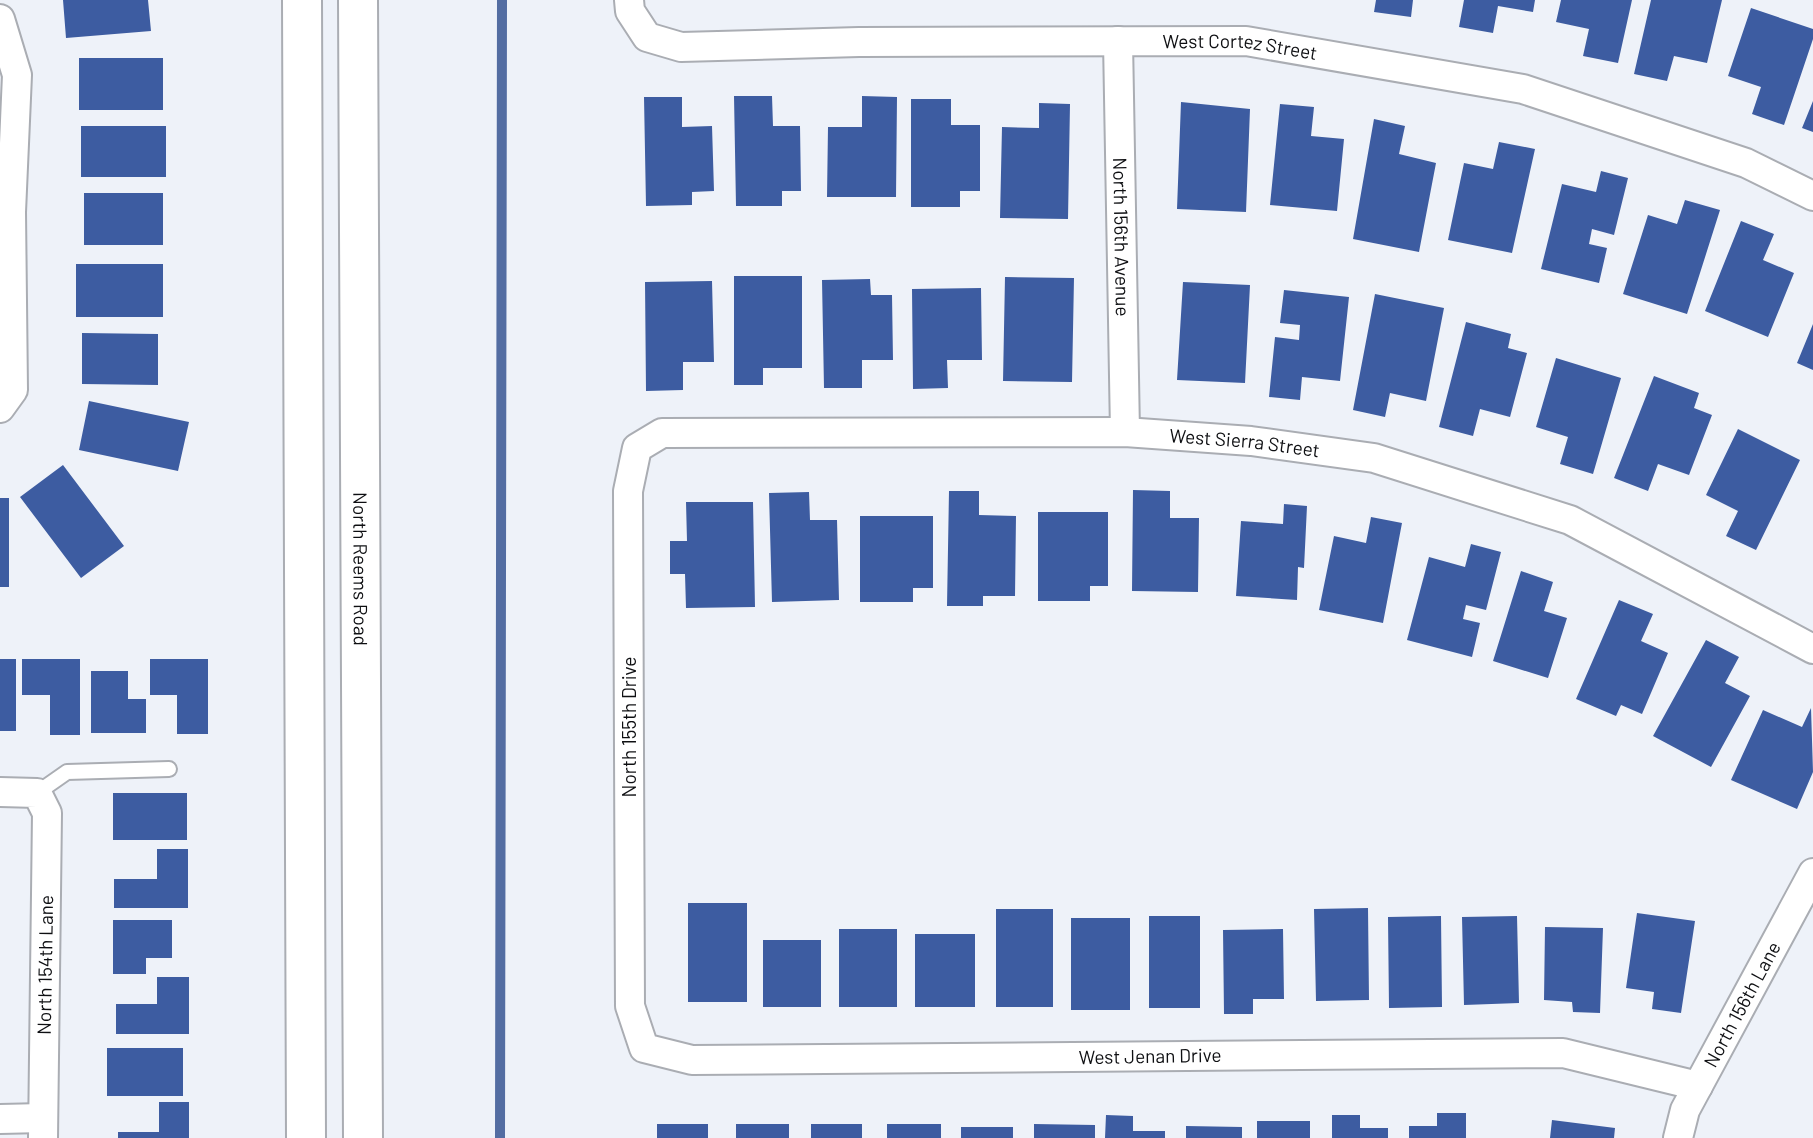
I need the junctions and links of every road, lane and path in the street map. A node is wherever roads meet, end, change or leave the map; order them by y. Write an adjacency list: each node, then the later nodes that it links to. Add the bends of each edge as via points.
1 (302, 0): 19 (main road)
2 (358, 0): 20 (main road, North Reems Road)
3 (629, 0): 5 (street, West Cortez Street, via 630,11 647,37 681,47)
4 (0, 19): 7 (street, via 17,75 11,212 13,390)
5 (1118, 41): 6 (street, West Cortez Street, via 1246,41 1523,89 1746,163); 8 (street, North 156th Avenue)
6 (1813, 196)
7 (0, 408)
8 (1125, 432): 9 (street, West Sierra Street, via 662,433); 10 (street, West Sierra Street, via 1251,441 1374,458 1557,516)
9 (637, 449): 15 (street, North 155th Drive, via 628,491)
10 (1813, 649)
11 (169, 769): 13 (lane, via 67,772)
12 (0, 792): 13 (street)
13 (37, 793): 18 (street, North 154th Lane, via 47,813)
14 (1813, 873): 16 (street, North 156th Lane)
15 (630, 1006): 16 (street, West Jenan Drive, via 644,1048 692,1060 1563,1052)
16 (1698, 1086): 21 (street, North 156th Lane, via 1685,1110)
17 (0, 1118): 18 (street)
18 (43, 1128)
19 (306, 1138)
20 (363, 1138)
21 (1678, 1138)

